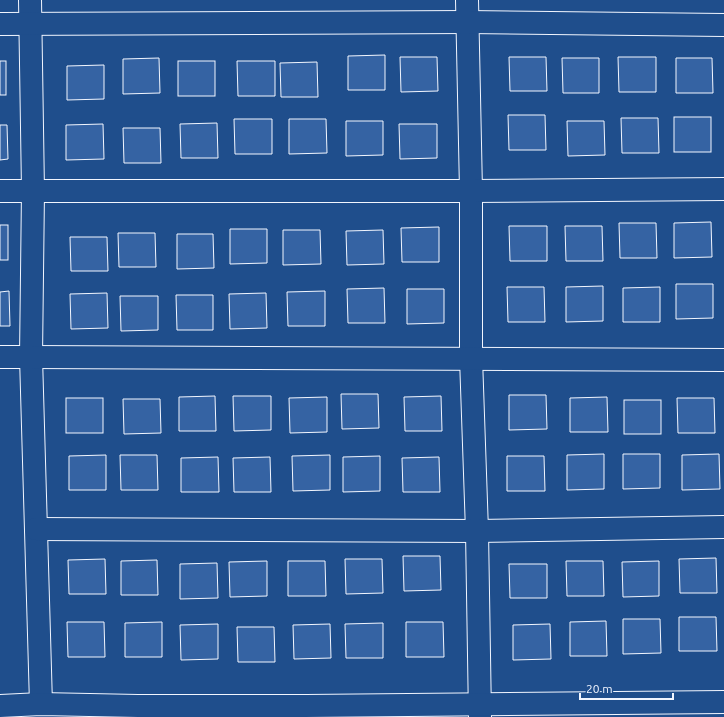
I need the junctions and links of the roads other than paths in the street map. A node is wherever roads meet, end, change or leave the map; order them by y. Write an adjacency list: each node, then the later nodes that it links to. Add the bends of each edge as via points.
1 (30, 0): 5 (street)
2 (467, 0): 3 (street)
3 (467, 22): 5 (street); 6 (street); 10 (street)
4 (0, 24): 5 (street)
5 (30, 24): 8 (street)
6 (724, 25)
7 (724, 189): 10 (street)
8 (33, 190): 9 (street); 10 (street); 12 (street)
9 (0, 191)
10 (471, 191): 13 (street)
11 (0, 357): 12 (street)
12 (31, 357): 13 (street); 16 (street)
13 (471, 358): 14 (street); 17 (street)
14 (724, 360)
15 (724, 527): 17 (street)
16 (36, 530): 17 (street); 19 (street)
17 (477, 532): 23 (street)
18 (724, 702): 21 (street)
19 (40, 704): 20 (street); 24 (street)
20 (0, 706)
21 (639, 710): 23 (street)
22 (306, 711): 23 (street); 24 (street)
23 (480, 711)
24 (138, 712)

